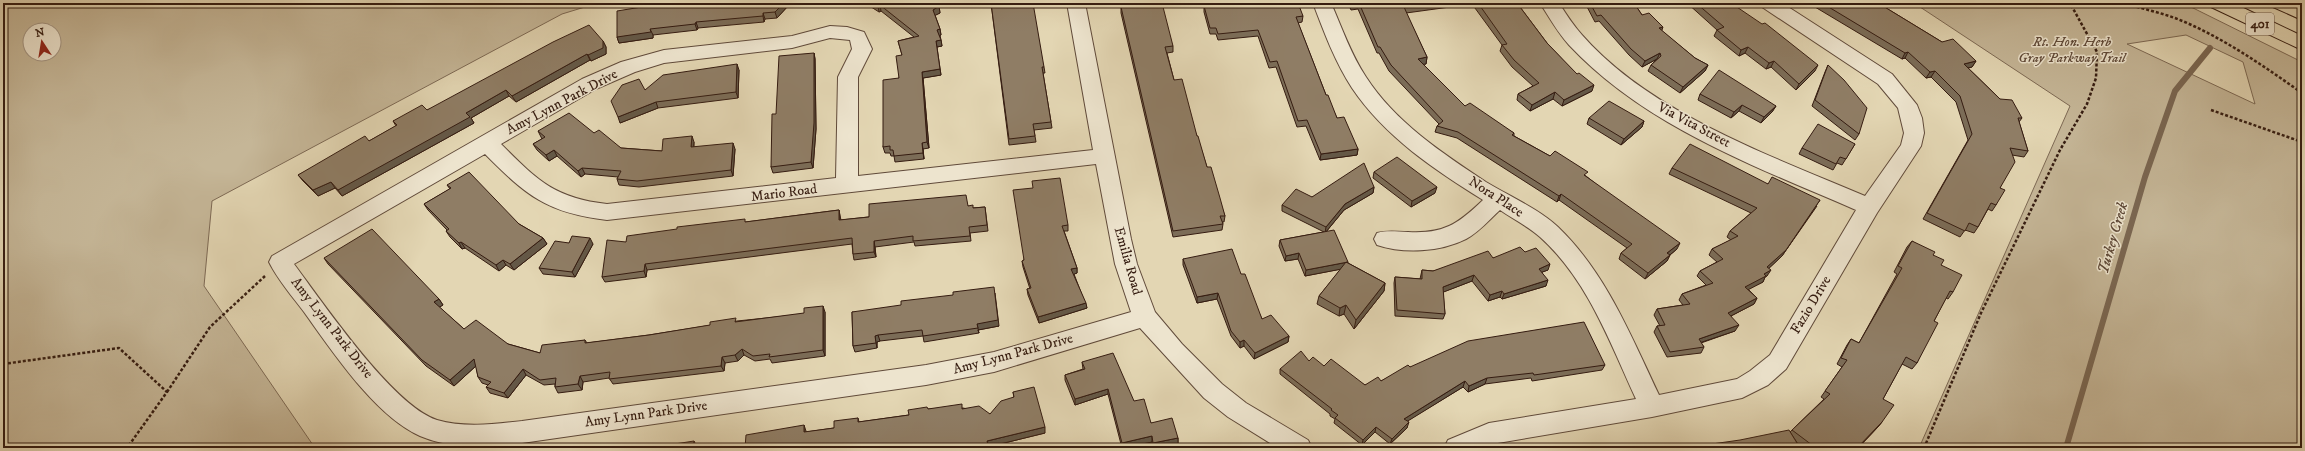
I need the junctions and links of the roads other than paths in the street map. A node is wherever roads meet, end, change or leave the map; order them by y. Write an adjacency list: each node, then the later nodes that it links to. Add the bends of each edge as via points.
1 (1076, 3): 10 (street, Emilia Road)
2 (1322, 3): 12 (street, Nora Place, via 1348,64 1372,101 1428,153)
3 (1549, 3): 13 (street, Via Vita Street, via 1575,38 1631,90 1682,121 1766,162)
4 (1769, 3): 13 (street, Fazio Drive, via 1886,79 1907,106 1913,126 1911,146)
5 (2218, 3): 8 (highway, 401)
6 (2280, 3): 7 (highway, 401)
7 (2302, 14)
8 (2302, 44)
9 (487, 143): 11 (street, Mario Road, via 535,190 564,206 583,210 607,212 651,208); 11 (street, Amy Lynn Park Drive, via 589,84 644,62 792,42 840,31 857,36 862,49 848,77); 15 (street, Amy Lynn Park Drive, via 280,262 348,352 394,404 428,428 447,433 467,434 522,432 926,376 994,362)
10 (1104, 156): 11 (street, Mario Road); 15 (street, Emilia Road, via 1126,264)
11 (848, 185)
12 (1498, 199): 14 (street, via 1468,227 1455,234 1422,241); 16 (street, Nora Place, via 1550,232 1585,273)
13 (1869, 207): 16 (street, Fazio Drive, via 1778,362 1742,388)
14 (1385, 239)
15 (1145, 317): 17 (street, Emilia Road, via 1213,391 1237,410)
16 (1652, 406): 18 (street, Fazio Drive, via 1489,434)
17 (1299, 448)
18 (1457, 448)

